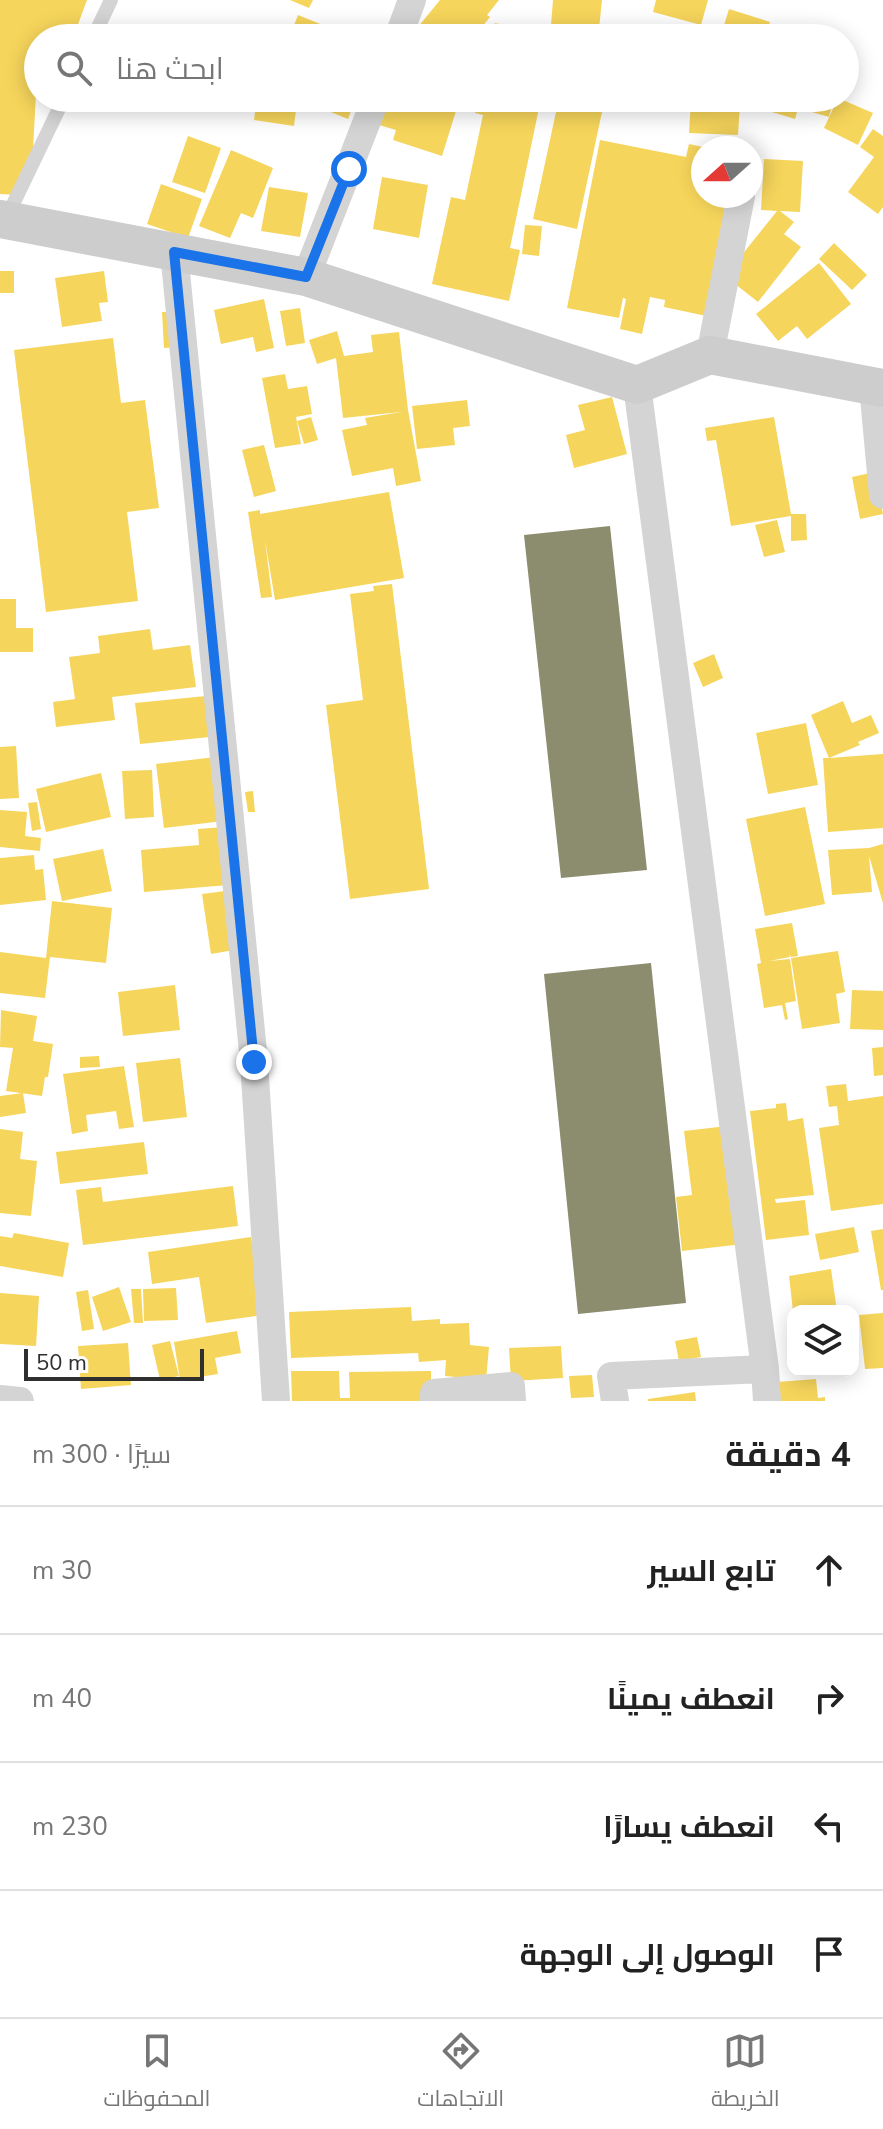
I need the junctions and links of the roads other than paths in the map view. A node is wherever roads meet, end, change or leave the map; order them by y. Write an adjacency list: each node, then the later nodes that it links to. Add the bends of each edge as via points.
1 (111, 0): 3 (lane)
2 (412, 0): 4 (street)
3 (100, 24)
4 (403, 24)
5 (57, 112): 8 (lane)
6 (371, 112): 10 (street)
7 (739, 208): 11 (street)
8 (2, 221): 9 (main road)
9 (174, 252): 10 (main road); 18 (street, via 254,1062)
10 (306, 277): 12 (main road)
11 (710, 355): 12 (main road); 13 (main road)
12 (637, 385): 15 (street)
13 (878, 387): 14 (street)
14 (883, 495)
15 (765, 1369): 21 (street, via 611,1376); 22 (street)
16 (0, 1399): 17 (street)
17 (20, 1401)
18 (276, 1401)
19 (434, 1401): 20 (street, via 434,1393 511,1386)
20 (512, 1401)
21 (615, 1401)
22 (767, 1401)

